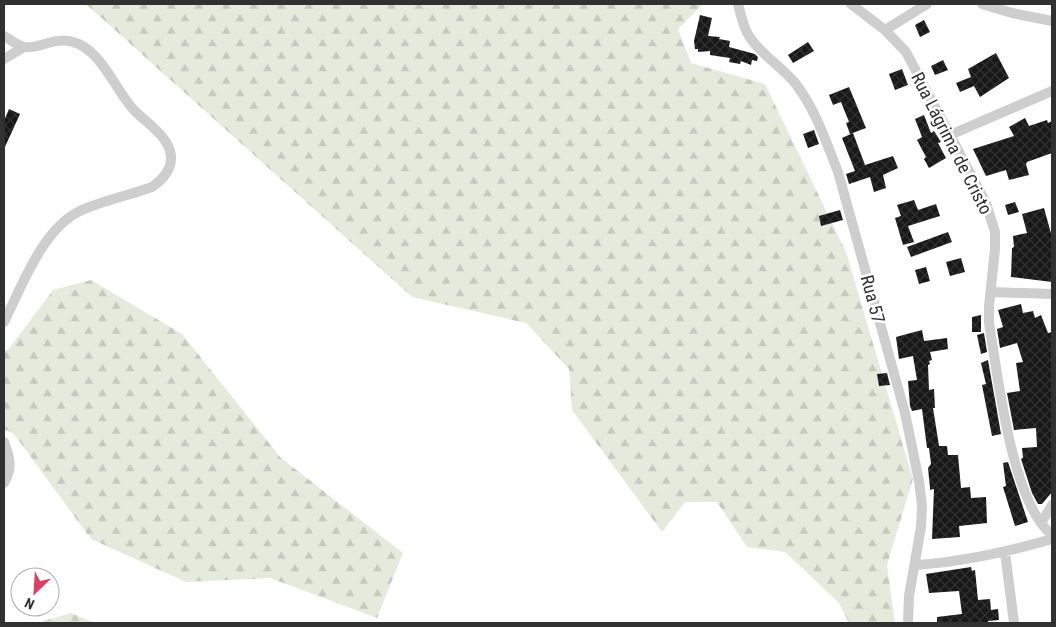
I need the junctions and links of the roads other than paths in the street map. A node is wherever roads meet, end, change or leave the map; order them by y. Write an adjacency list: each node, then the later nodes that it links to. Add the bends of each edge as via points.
1 (738, 4): 21 (street, Rua 57, via 749,36 794,82 810,106 838,172 905,413 919,481 922,506)
2 (851, 4): 6 (street, Rua Lágrima de Cristo)
3 (927, 4): 6 (street)
4 (982, 4): 5 (street)
5 (1052, 21)
6 (885, 30): 11 (street, Rua Lágrima de Cristo, via 906,52)
7 (4, 36): 8 (street)
8 (24, 47): 9 (street); 14 (street, via 62,40 87,48 132,109 165,140 171,156 166,174 152,187 82,210 66,219 49,236)
9 (4, 59)
10 (1052, 91): 11 (street)
11 (950, 135): 12 (street, Rua Lágrima de Cristo, via 986,202 995,232)
12 (991, 292): 13 (street); 18 (street, Rua Lágrima de Cristo, via 989,323 1014,460 1024,491)
13 (1052, 294)
14 (4, 322)
15 (4, 442): 16 (street, via 11,469)
16 (4, 483)
17 (1052, 505): 18 (street)
18 (1041, 523): 19 (street, Rua Lágrima de Cristo)
19 (1052, 537): 20 (street)
20 (1005, 552): 21 (street); 23 (street)
21 (916, 565): 22 (street, Rua 57, via 909,596)
22 (908, 623)
23 (1014, 623)

